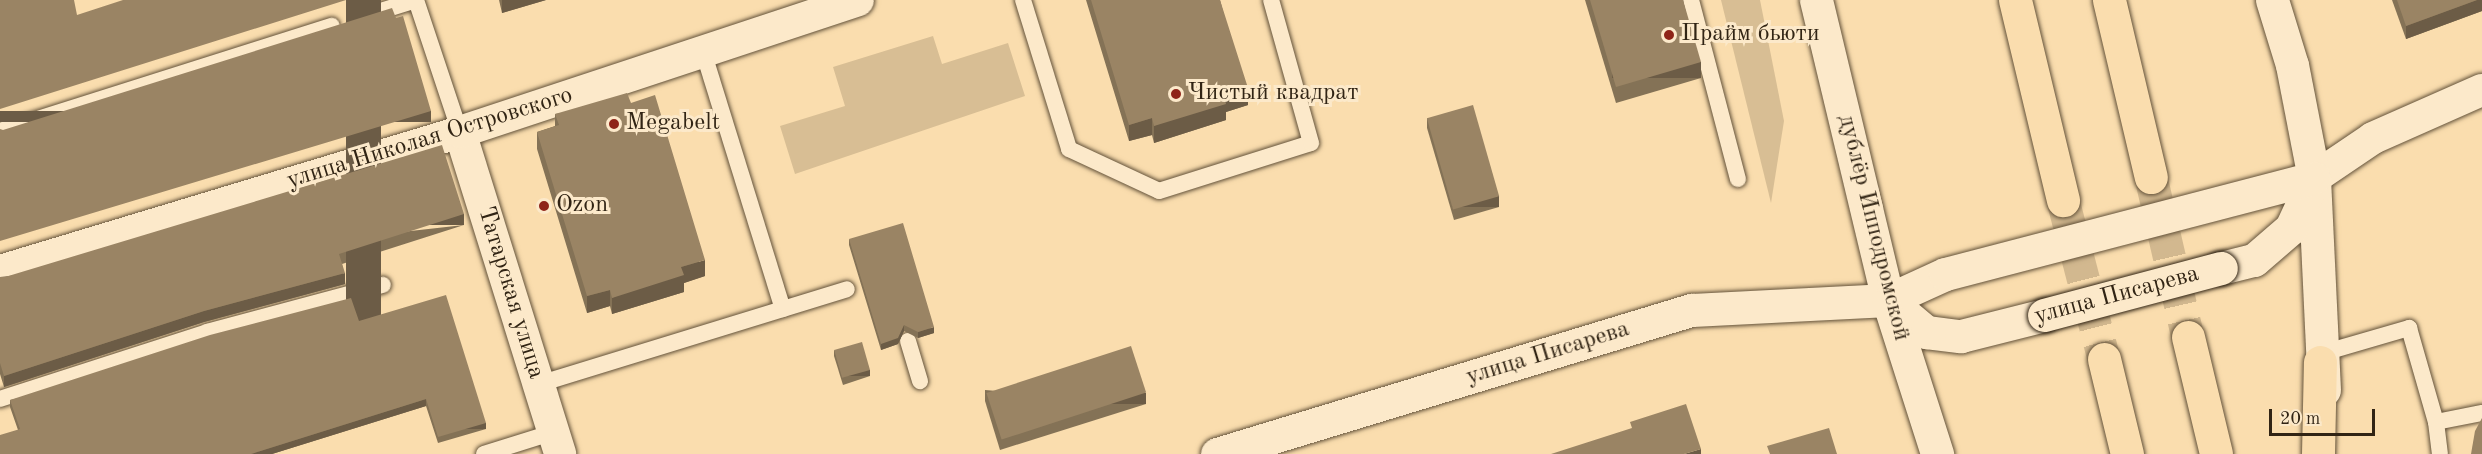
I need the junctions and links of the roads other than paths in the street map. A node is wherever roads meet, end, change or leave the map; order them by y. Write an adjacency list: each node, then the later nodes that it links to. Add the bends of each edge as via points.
1 (416, 0): 12 (lane); 13 (lane)
2 (858, 0): 10 (street, улица Николая Островского)
3 (1023, 0): 4 (lane, via 1069,149 1159,191 1311,143)
4 (1271, 0)
5 (1691, 0): 16 (lane)
6 (1816, 0): 21 (main road, дублёр Ипподромской)
7 (2015, 0): 17 (highway)
8 (2109, 0): 14 (highway)
9 (2272, 0): 15 (main road, via 2292,65)
10 (703, 51): 13 (street, улица Николая Островского); 22 (lane)
11 (2482, 90): 15 (street, улица Писарева, via 2373,138)
12 (0, 131)
13 (460, 132): 18 (street, улица Николая Островского); 28 (street, Татарская улица)
14 (2151, 177)
15 (2314, 178): 21 (main road, улица Писарева, via 1945,274); 21 (main road, улица Писарева, bridge, via 2291,228 2254,260 1961,336 1926,332); 25 (main road)
16 (1738, 179)
17 (2063, 200)
18 (0, 271)
19 (383, 285): 29 (lane, via 207,332)
20 (847, 289): 22 (lane)
21 (1888, 300): 34 (main road, улица Писарева, via 1692,310); 35 (main road, дублёр Ипподромской)
22 (783, 309): 28 (lane)
23 (2188, 337): 37 (highway)
24 (908, 341): 27 (lane)
25 (2321, 358): 31 (lane, via 2409,328); 38 (highway); 39 (main road)
26 (2104, 359): 36 (highway)
27 (920, 381)
28 (539, 384): 32 (street, Татарская улица)
29 (0, 399)
30 (2482, 413): 31 (lane)
31 (2436, 422): 40 (lane)
32 (557, 443): 33 (lane)
33 (484, 454)
34 (1217, 454)
35 (1937, 454)
36 (2127, 454)
37 (2216, 454)
38 (2318, 454)
39 (2334, 454)
40 (2440, 454)

